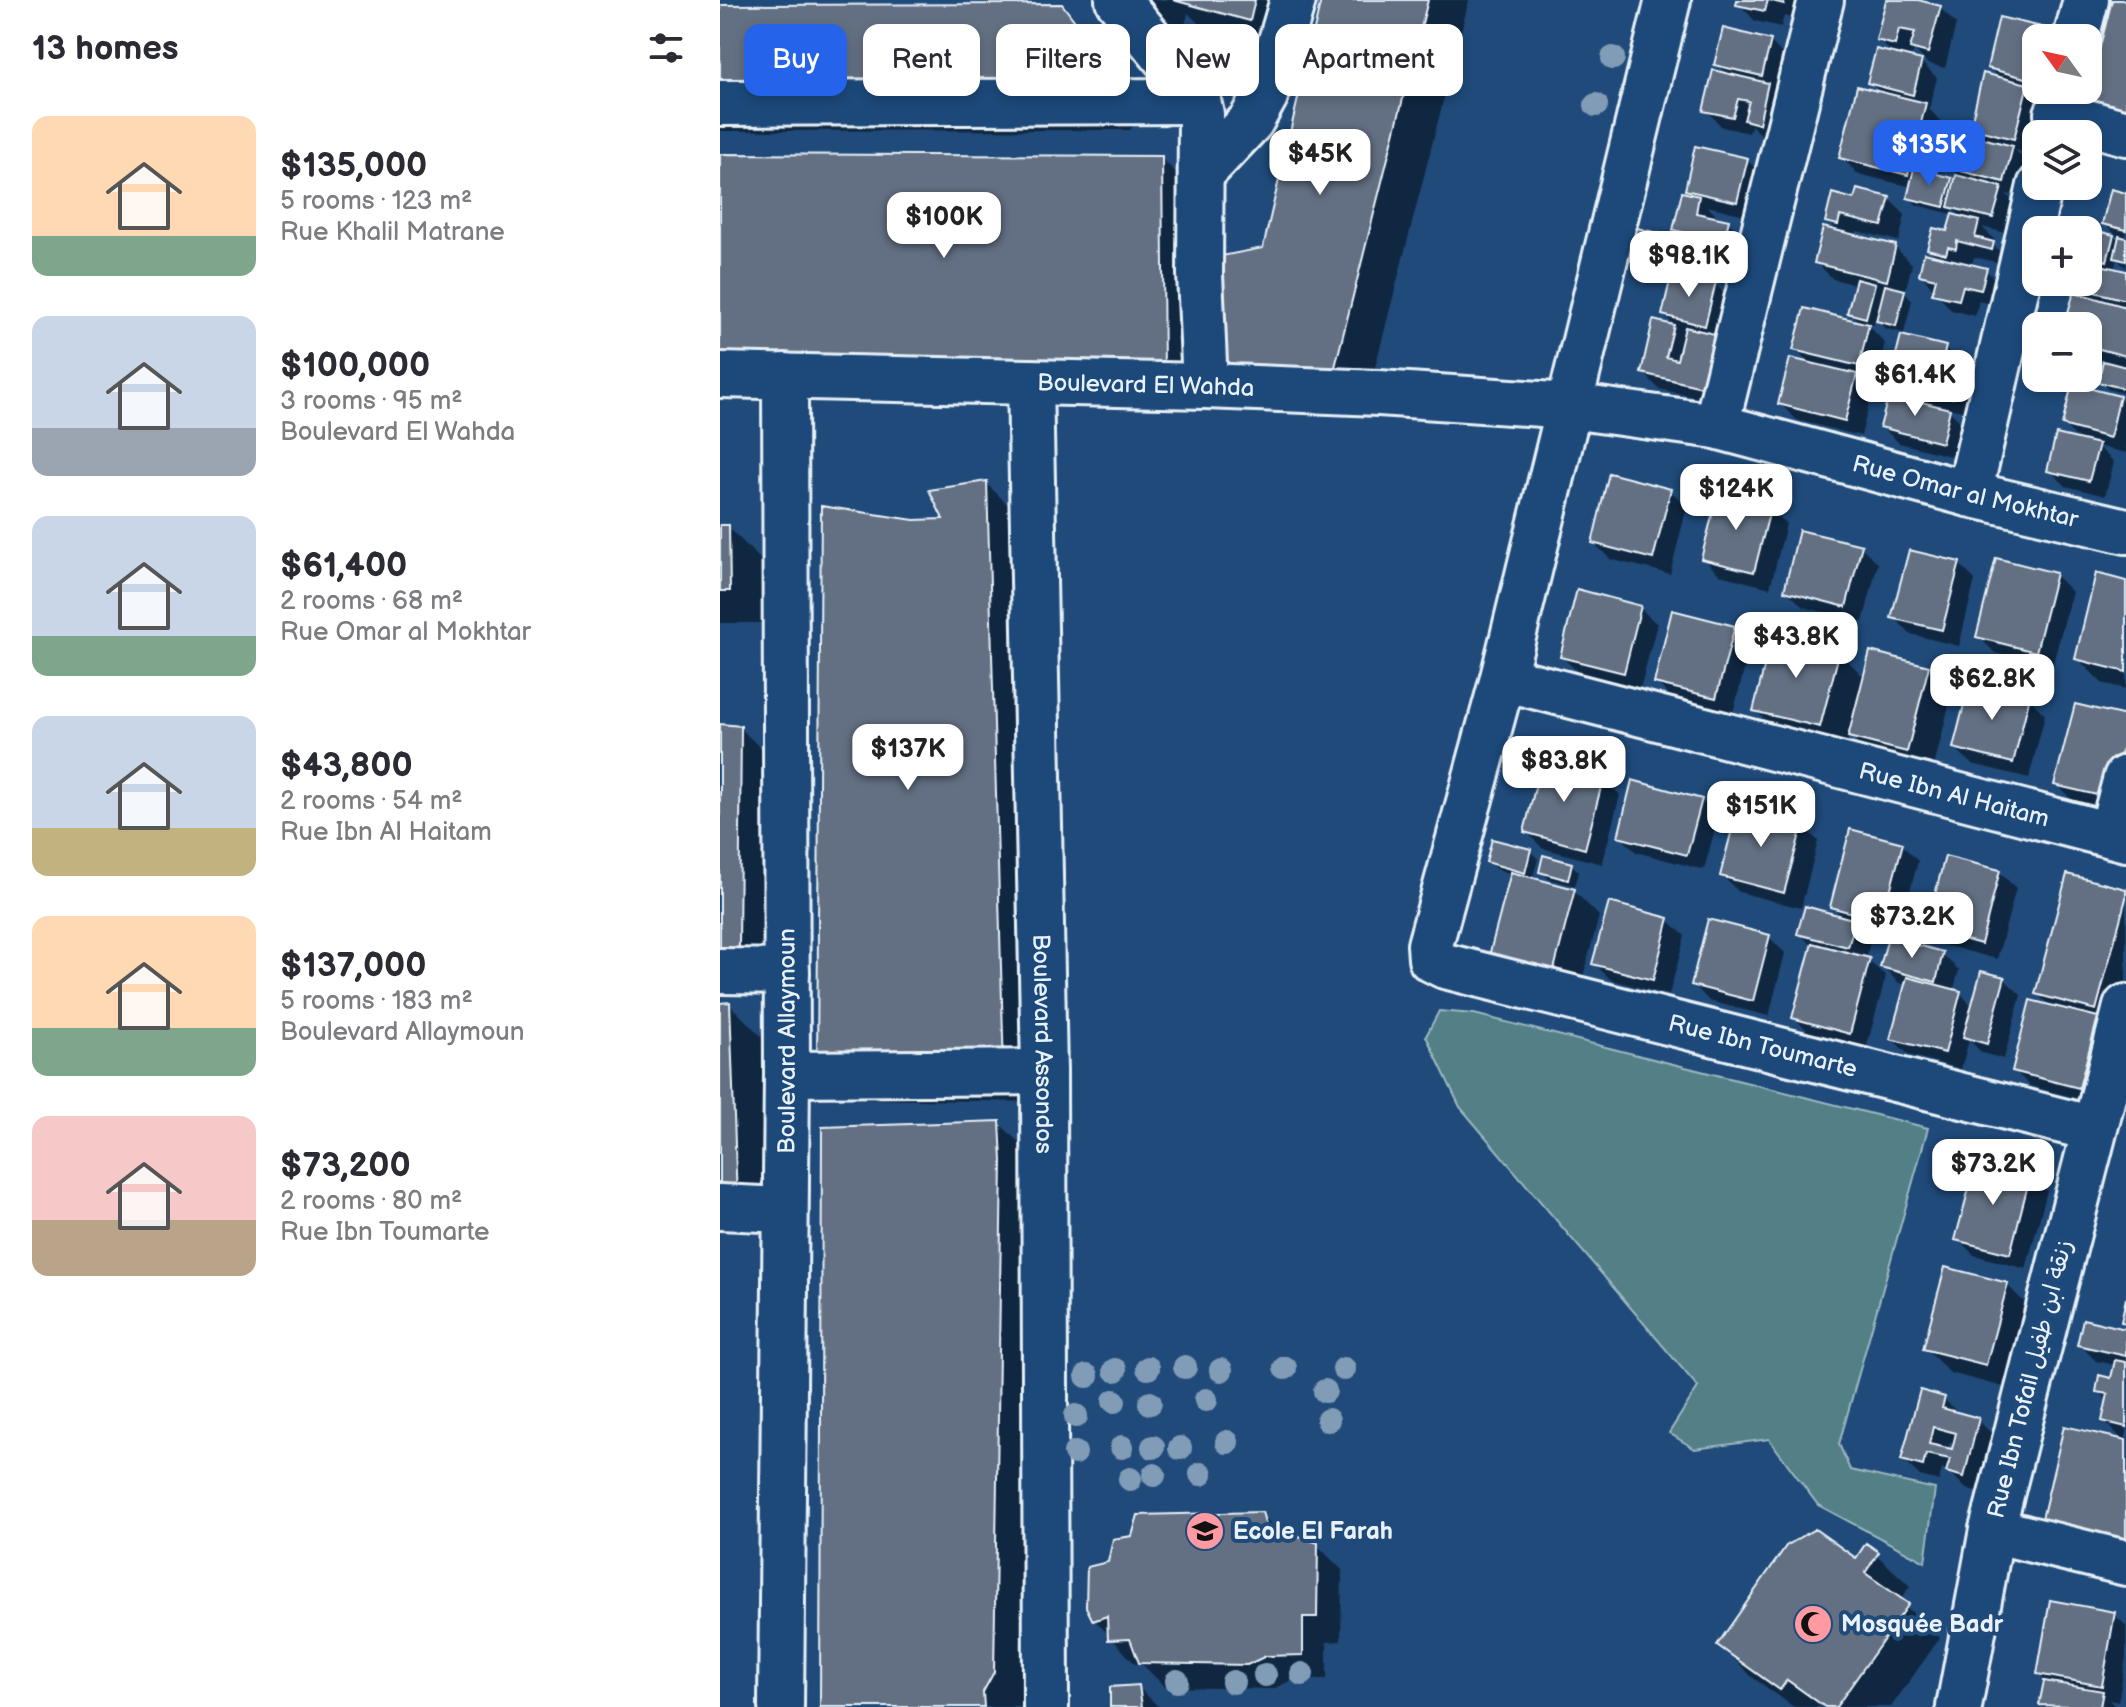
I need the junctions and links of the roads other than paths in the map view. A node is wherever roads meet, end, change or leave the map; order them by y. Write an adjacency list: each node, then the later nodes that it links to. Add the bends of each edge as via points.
1 (1118, 0): 7 (street)
2 (1293, 0): 11 (street, via 1265,96 1251,121)
3 (1668, 0): 17 (street)
4 (1821, 0): 18 (street)
5 (2086, 0): 6 (street)
6 (2080, 24)
7 (1198, 101): 8 (street); 11 (street)
8 (720, 103)
9 (2057, 113): 10 (street)
10 (2126, 133)
11 (1202, 173): 16 (street)
12 (2037, 200): 19 (street)
13 (720, 375): 14 (street, Boulevard El Wahda)
14 (785, 376): 15 (street, Boulevard El Wahda); 25 (street, Boulevard Allaymoun)
15 (1030, 382): 16 (street, Boulevard El Wahda); 27 (street, Boulevard Assondos)
16 (1205, 386): 17 (street, Boulevard El Wahda)
17 (1570, 406): 18 (street, Rue Omar al Mokhtar); 21 (street)
18 (1716, 426): 19 (street, Rue Omar al Mokhtar)
19 (1969, 494): 20 (street, Rue Omar al Mokhtar)
20 (2126, 531)
21 (1503, 678): 23 (street, Rue Ibn Al Haitam); 29 (street, Rue Ibn Toumarte, via 1430,945 1431,959)
22 (2126, 778): 23 (street)
23 (2119, 837)
24 (720, 971): 25 (street)
25 (787, 972): 28 (street, Boulevard Allaymoun)
26 (2126, 1007): 29 (street, Rue Ibn Tofail زنقة ابن طفيل)
27 (1044, 1072): 28 (street); 35 (street, Boulevard Assondos)
28 (787, 1074): 31 (street, Boulevard Allaymoun)
29 (2094, 1129): 32 (street, Rue Ibn Tofail زنقة ابن طفيل)
30 (720, 1207): 31 (street)
31 (784, 1210): 34 (street, Boulevard Allaymoun)
32 (1992, 1530): 33 (street); 36 (street, Rue Ibn Tofail زنقة ابن طفيل)
33 (2126, 1563)
34 (781, 1707)
35 (1046, 1707)
36 (1959, 1707)

